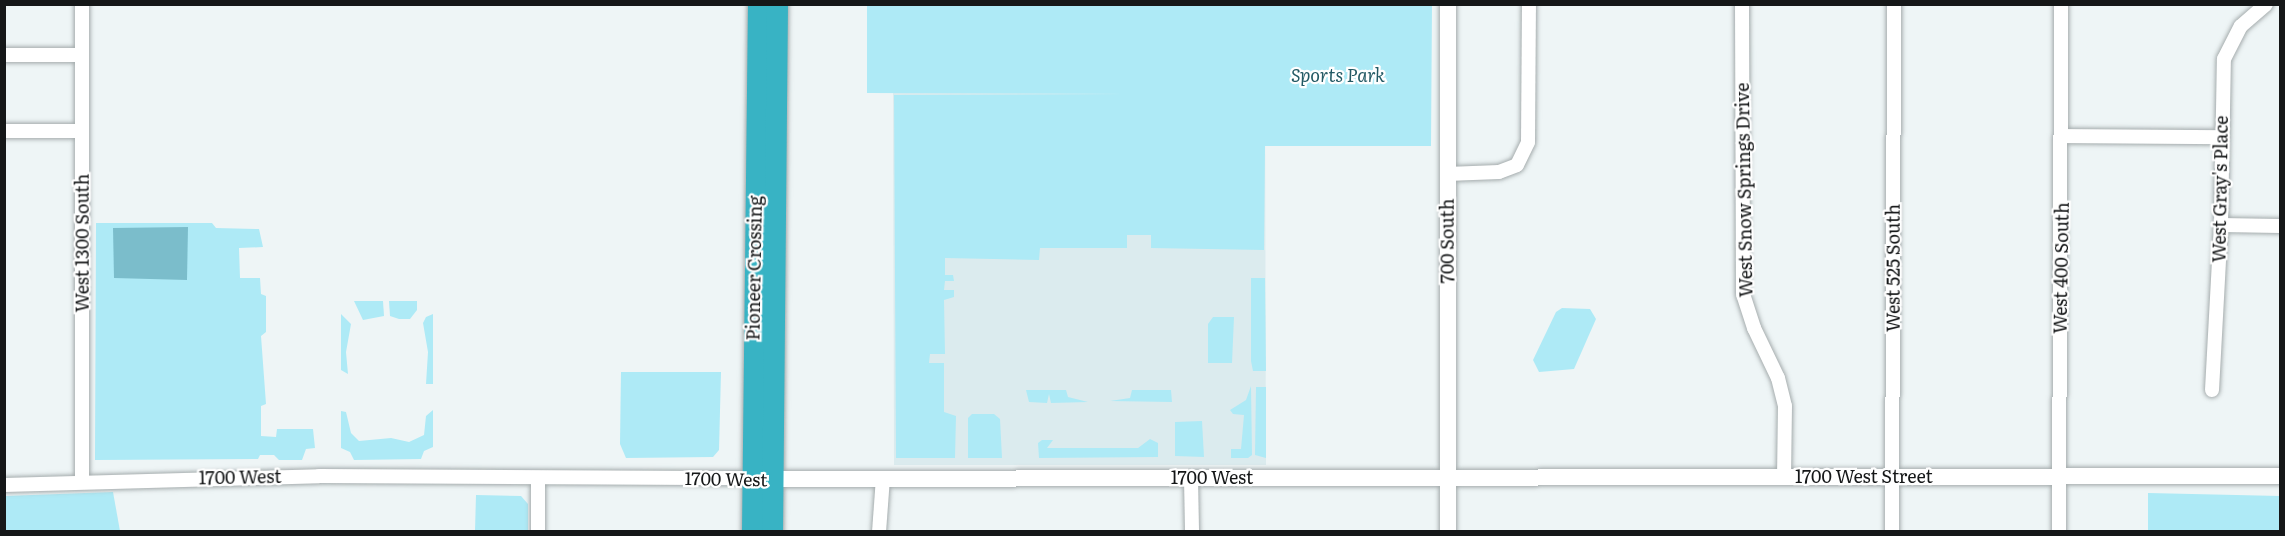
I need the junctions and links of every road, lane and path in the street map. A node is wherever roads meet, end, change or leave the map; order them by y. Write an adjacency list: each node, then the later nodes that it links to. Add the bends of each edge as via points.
1 (82, 4): 11 (street, West 1300 South)
2 (758, 4): 28 (highway, Pioneer Crossing)
3 (777, 4): 28 (highway, Pioneer Crossing, via 772,450)
4 (1448, 4): 16 (street, 700 South)
5 (1529, 4): 16 (street, via 1528,142 1517,165 1498,172)
6 (1742, 4): 20 (street, West Snow Springs Drive, via 1743,294 1778,378 1785,406)
7 (1894, 4): 21 (street, West 525 South)
8 (2061, 4): 14 (street, West 400 South)
9 (2266, 4): 15 (street, West Gray's Place, via 2241,26 2224,59)
10 (4, 55): 11 (street)
11 (82, 55): 13 (street, West 1300 South)
12 (4, 130): 13 (street)
13 (82, 131): 29 (street, West 1300 South)
14 (2062, 136): 15 (street); 22 (street, West 400 South)
15 (2221, 136): 17 (street, West Gray's Place)
16 (1447, 174): 24 (street, 700 South)
17 (2221, 225): 18 (street); 19 (street, West Gray's Place)
18 (2280, 226)
19 (2212, 390)
20 (1784, 476): 21 (street, 1700 West Street); 24 (street, 1700 West Street)
21 (1892, 476): 22 (street, 1700 West Street); 37 (street, West 525 South)
22 (2059, 476): 23 (street, 1700 West Street); 38 (street, West 400 South)
23 (2280, 476)
24 (1448, 477): 27 (street, 1700 West); 36 (street, 700 South)
25 (538, 478): 28 (street, 1700 West); 29 (street, 1700 West, via 329,476); 31 (street)
26 (883, 478): 27 (street, 1700 West); 28 (street, 1700 West); 34 (street)
27 (1191, 478): 35 (street)
28 (762, 479): 32 (highway, Pioneer Crossing); 33 (highway, Pioneer Crossing)
29 (82, 481): 30 (street, 1700 West)
30 (4, 484)
31 (538, 531)
32 (752, 531)
33 (772, 531)
34 (879, 531)
35 (1192, 531)
36 (1448, 531)
37 (1892, 531)
38 (2059, 531)

